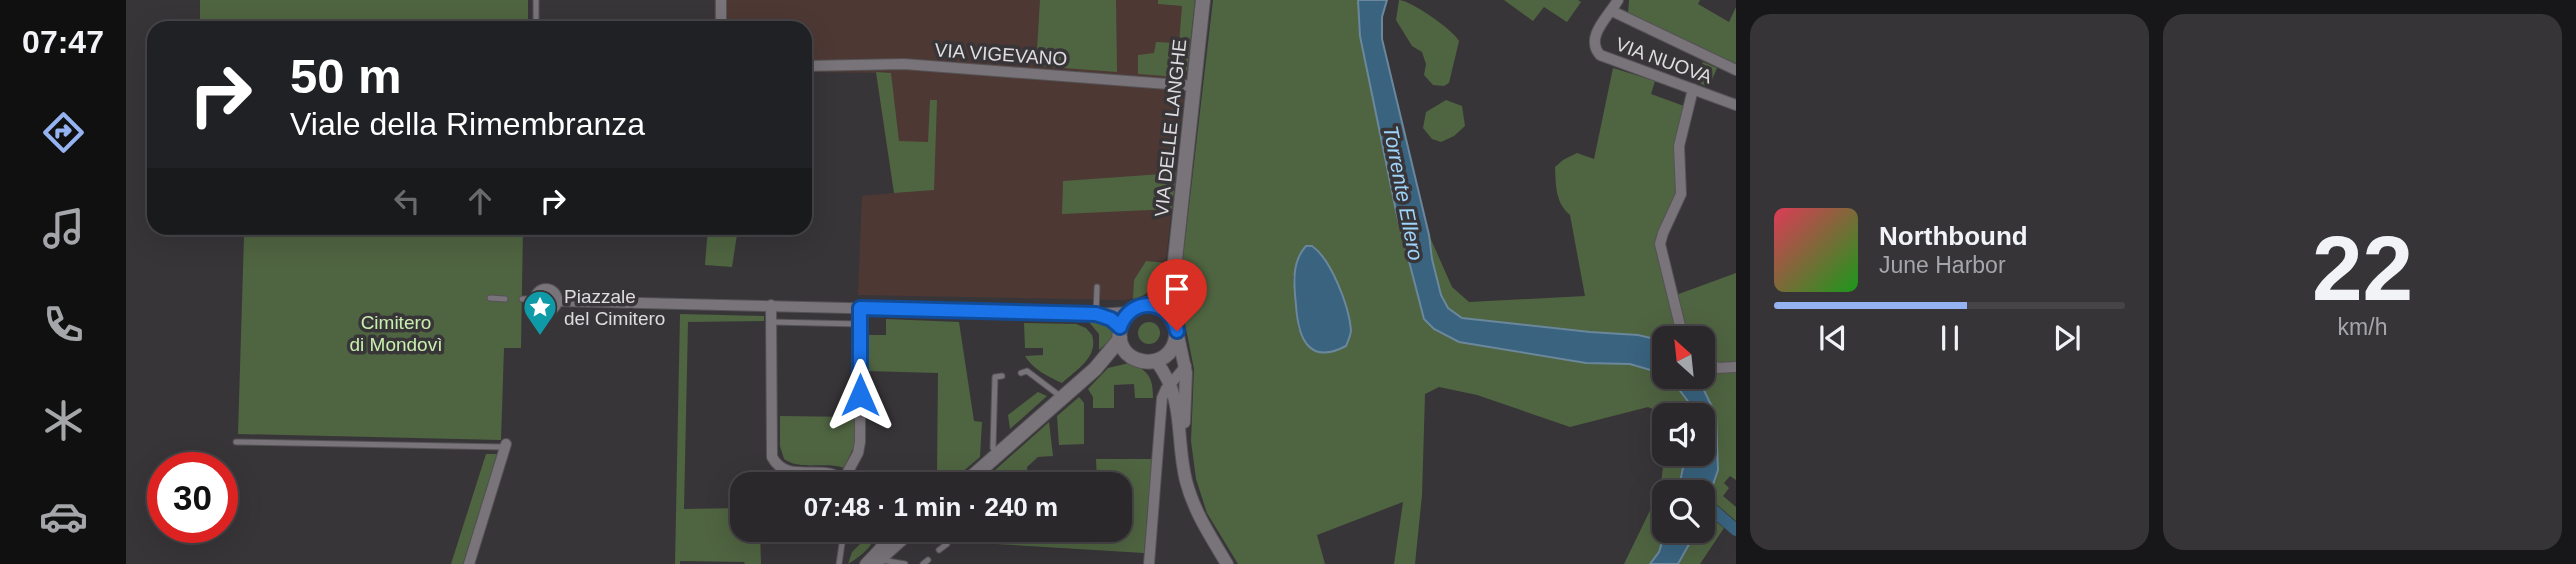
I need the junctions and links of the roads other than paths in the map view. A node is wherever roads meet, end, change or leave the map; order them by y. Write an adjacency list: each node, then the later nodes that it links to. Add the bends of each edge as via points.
1 (536, 0): 6 (lane)
2 (721, 0): 7 (street)
3 (1203, 0): 10 (main road, VIA DELLE LANGHE)
4 (1618, 0): 5 (street, VIA NUOVA)
5 (1612, 10): 9 (street); 11 (street, VIA NUOVA, via 1594,39 1600,55)
6 (536, 21)
7 (721, 21)
8 (812, 66): 10 (street, VIA VIGEVANO, via 904,64)
9 (1736, 70)
10 (1194, 86): 13 (main road, VIA DELLE LANGHE)
11 (1693, 89): 12 (street, VIA NUOVA); 27 (street, via 1679,146 1681,194 1660,244)
12 (1736, 104)
13 (1175, 260): 20 (main road, VIA DELLE LANGHE); 28 (main road, VIA DELLE LANGHE)
14 (1097, 286): 24 (lane)
15 (490, 298): 16 (lane)
16 (505, 299)
17 (522, 299): 18 (lane)
18 (534, 299): 19 (street, via 537,308 545,312); 19 (street, via 538,291 547,288)
19 (557, 301): 21 (street)
20 (1151, 304): 23 (main road); 28 (main road, via 1166,310)
21 (771, 305): 22 (street); 25 (street)
22 (860, 308): 24 (street); 26 (street)
23 (1129, 312): 24 (street); 29 (main road)
24 (1096, 314): 29 (street, via 1111,319)
25 (771, 322): 26 (lane); 44 (street, via 772,457 784,470)
26 (860, 324): 45 (street, via 860,442)
27 (1680, 326)
28 (1176, 327): 31 (main road, via 1172,349); 32 (street)
29 (1120, 333): 30 (main road); 35 (main road)
30 (1129, 354): 31 (main road, via 1144,361); 35 (main road)
31 (1156, 360): 38 (street)
32 (1186, 366): 38 (street); 43 (street)
33 (1715, 367): 34 (street)
34 (1736, 368)
35 (1095, 369): 39 (main road)
36 (1021, 373): 39 (lane, via 1027,372)
37 (1002, 376): 42 (lane, via 995,377 993,448)
38 (1171, 384): 43 (street); 56 (street, via 1161,404)
39 (1062, 398): 42 (main road)
40 (236, 442): 41 (lane)
41 (505, 445): 53 (street)
42 (998, 454): 46 (main road)
43 (1182, 454): 57 (street, via 1197,513)
44 (817, 472)
45 (850, 472)
46 (978, 472)
47 (842, 542): 54 (lane)
48 (882, 542): 52 (street)
49 (896, 542): 52 (main road)
50 (947, 542): 51 (lane)
51 (939, 550)
52 (872, 562): 55 (lane)
53 (469, 564)
54 (839, 564)
55 (905, 564)
56 (1149, 564)
57 (1227, 564)

